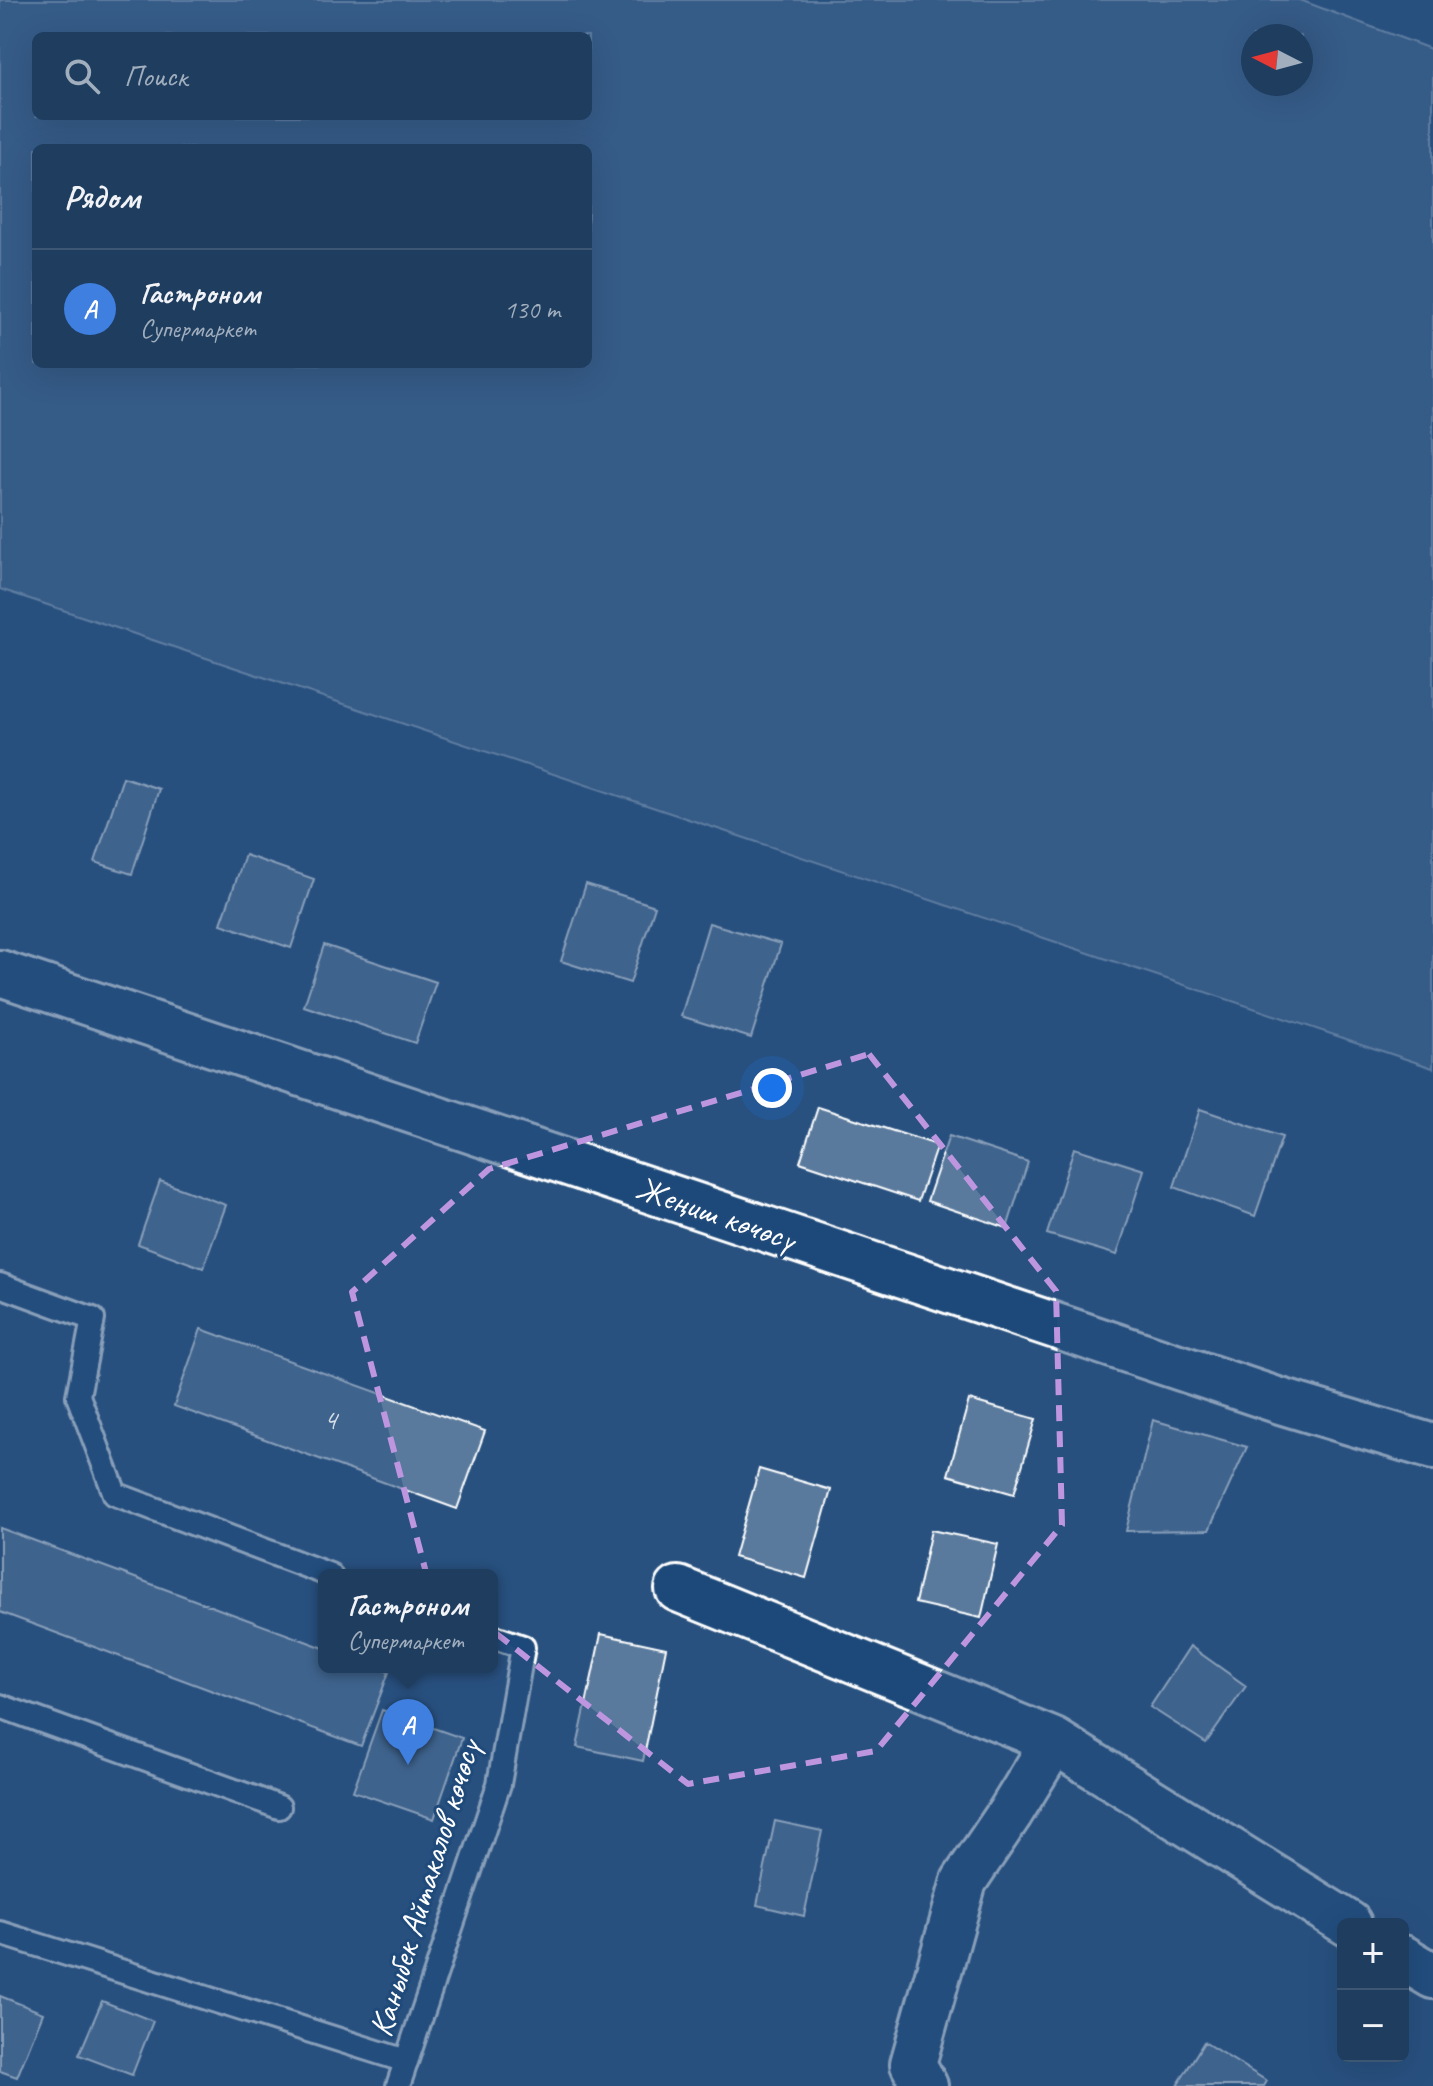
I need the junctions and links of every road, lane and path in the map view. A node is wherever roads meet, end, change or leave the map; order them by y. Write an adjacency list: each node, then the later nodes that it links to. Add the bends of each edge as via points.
1 (0, 973): 3 (street, Жеңиш көчөсү, via 1277,1400)
2 (0, 1285): 4 (lane, via 93,1319 78,1396 115,1494)
3 (1433, 1447)
4 (318, 1570)
5 (678, 1589): 8 (street)
6 (498, 1638): 14 (lane, Каныбек Айтакалов көчөсү, via 523,1647 499,1784)
7 (0, 1706): 9 (lane)
8 (1054, 1741): 10 (street); 16 (street, via 964,1881 913,2064)
9 (279, 1807)
10 (1339, 1918)
11 (0, 1933): 14 (lane)
12 (1409, 1962): 13 (street)
13 (1433, 1976)
14 (406, 2061): 15 (lane, Каныбек Айтакалов көчөсү)
15 (398, 2086)
16 (925, 2086)

